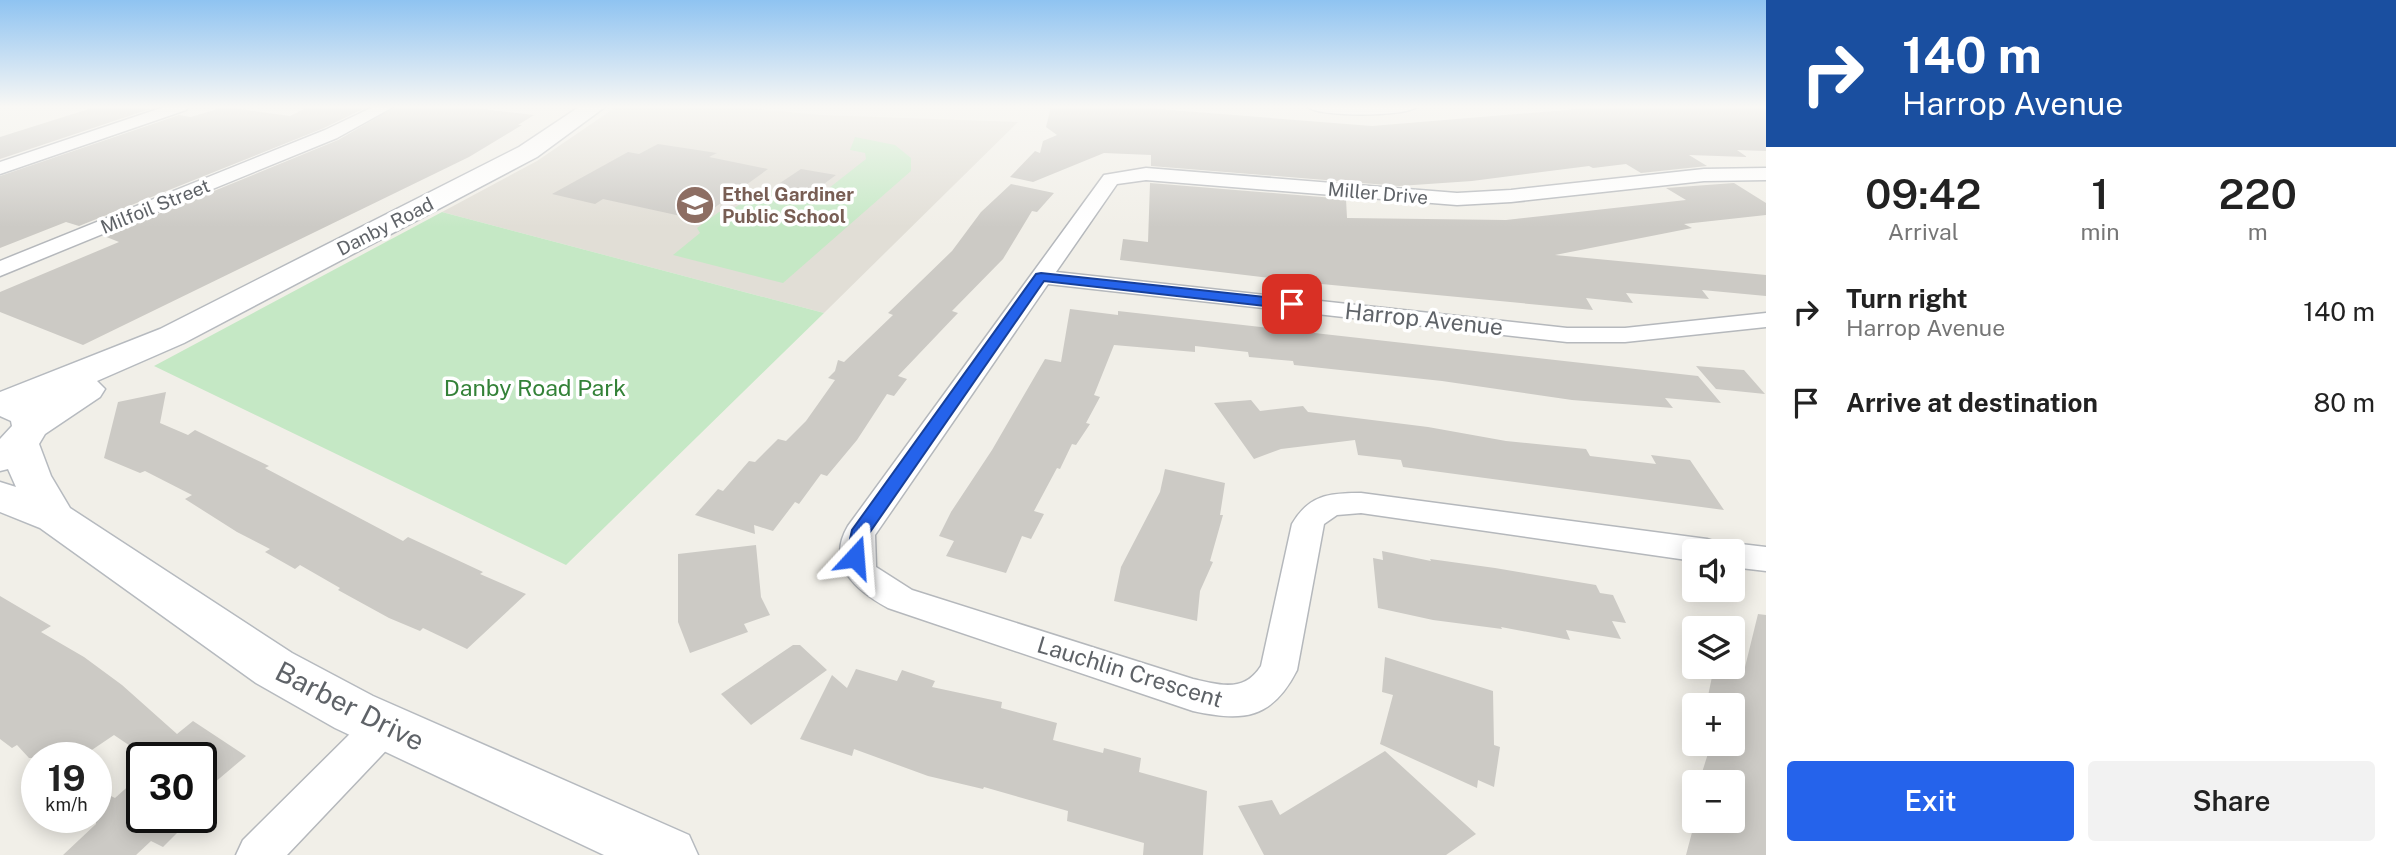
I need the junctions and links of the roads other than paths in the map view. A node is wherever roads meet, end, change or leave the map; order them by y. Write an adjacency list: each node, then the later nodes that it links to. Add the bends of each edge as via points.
1 (62, 147): 4 (street)
2 (299, 147): 6 (street, Milfoil Street)
3 (535, 147): 9 (street, Danby Road, via 172,336)
4 (0, 168)
5 (1766, 174): 7 (street, Miller Drive, via 1704,175 1457,199 1128,175 1111,179)
6 (0, 269)
7 (1041, 277): 8 (street, Harrop Avenue, via 1577,335 1625,335); 12 (street, Lauchlin Crescent, via 859,534 855,557 869,583 900,599 1193,695 1232,703 1254,699 1270,687 1279,670 1308,524 1313,513 1331,505 1361,503)
8 (1766, 320)
9 (10, 428): 11 (street, Barber Drive)
10 (0, 496): 11 (street, Barber Drive)
11 (55, 518): 15 (street, Barber Drive, via 274,668)
12 (1682, 548)
13 (1745, 557): 14 (street)
14 (1766, 559)
15 (384, 726): 16 (street); 17 (street, Barber Drive)
16 (258, 855)
17 (668, 855)

